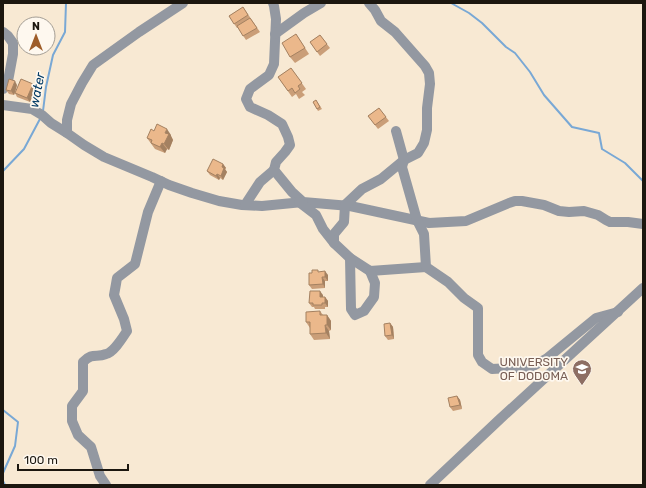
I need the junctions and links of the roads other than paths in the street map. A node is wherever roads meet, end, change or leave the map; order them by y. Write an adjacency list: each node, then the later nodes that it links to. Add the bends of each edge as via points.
1 (183, 3): 10 (street, via 93,65 71,104)
2 (273, 3): 6 (street)
3 (321, 3): 6 (street)
4 (369, 3): 11 (street, via 381,21 395,32 429,74 427,130 424,143 418,153)
5 (3, 32): 7 (street, via 12,43 12,54 8,81)
6 (275, 34): 12 (street, via 274,64 269,75 250,89 246,99 250,107 282,124 288,137 290,145 276,162)
7 (3, 90)
8 (3, 105): 10 (street, via 32,109)
9 (396, 130): 11 (street)
10 (67, 133): 13 (street, via 104,157)
11 (404, 160): 16 (street, via 381,180 362,190); 17 (street, via 402,168)
12 (274, 170): 14 (street); 15 (street, via 260,182)
13 (161, 181): 15 (street, via 213,199); 27 (street, via 148,212 135,264 117,278 114,294 127,331 118,345 107,354 88,357 83,362 83,391 72,406 72,421 78,435 90,447 100,476)
14 (301, 202): 15 (street); 16 (street); 19 (street, via 316,215)
15 (245, 205)
16 (345, 206): 17 (street); 19 (street, via 344,222 334,234)
17 (417, 220): 18 (street, via 429,223 466,221 516,201 544,205 559,211 584,211 614,222); 21 (street, via 424,234)
18 (643, 224)
19 (334, 243): 20 (street)
20 (350, 258): 23 (street); 24 (street, via 351,309 355,315 364,311 374,297)
21 (426, 267): 22 (street); 26 (street, via 478,308 478,355 482,362 492,369 531,367 546,359 596,318)
22 (389, 270): 23 (street); 24 (street)
23 (370, 271): 24 (street)
24 (375, 283)
25 (643, 288): 26 (street)
26 (618, 312): 28 (street)
27 (106, 485)
28 (430, 485)

